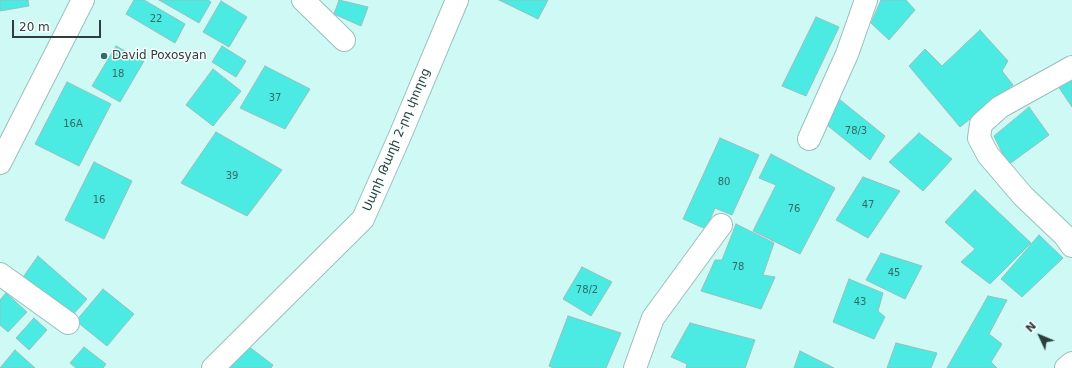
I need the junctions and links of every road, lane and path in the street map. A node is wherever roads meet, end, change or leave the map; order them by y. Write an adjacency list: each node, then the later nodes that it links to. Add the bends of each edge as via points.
1 (83, 0): 8 (street)
2 (303, 0): 5 (street)
3 (457, 0): 14 (street, Սարի Թաղի 2-րդ փողոց, via 363,219)
4 (866, 0): 7 (street, via 847,54)
5 (344, 40)
6 (1072, 67): 10 (street, via 1000,107 981,124 979,138 988,155 1023,196)
7 (809, 139)
8 (0, 163)
9 (721, 225): 15 (street, via 652,318)
10 (1072, 246)
11 (0, 274): 12 (street)
12 (68, 323)
13 (1072, 363): 16 (street)
14 (213, 368)
15 (635, 368)
16 (1066, 368)

